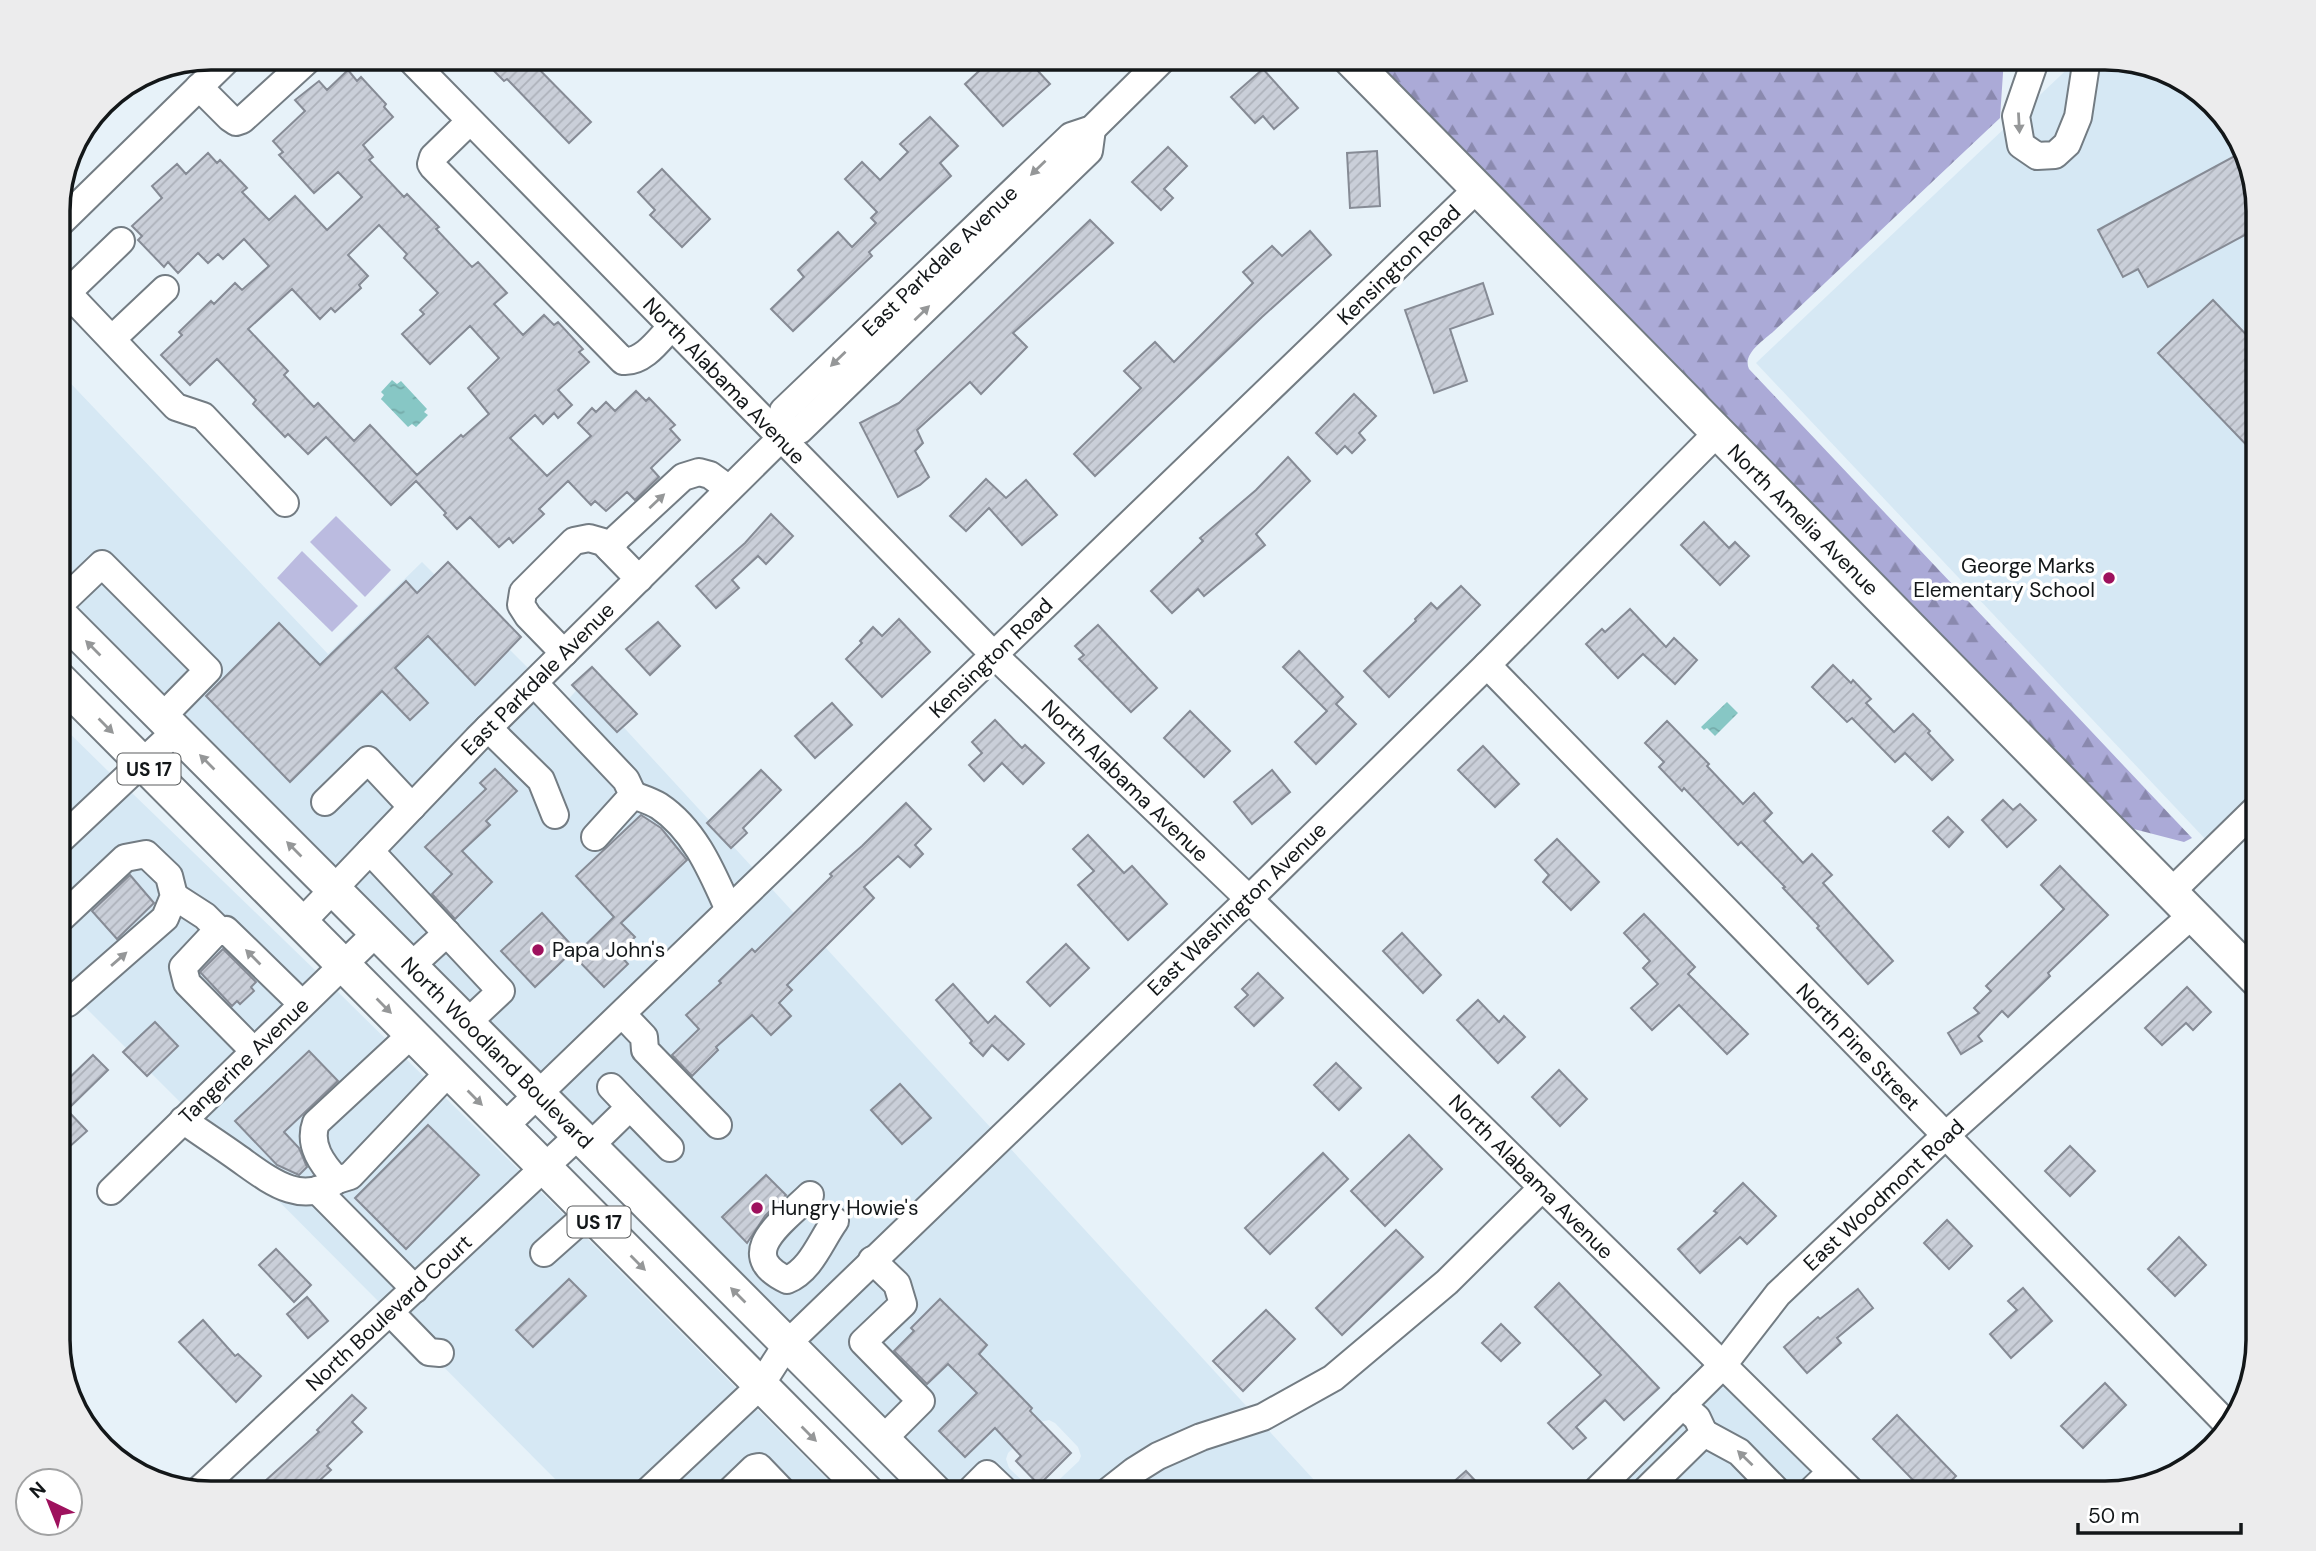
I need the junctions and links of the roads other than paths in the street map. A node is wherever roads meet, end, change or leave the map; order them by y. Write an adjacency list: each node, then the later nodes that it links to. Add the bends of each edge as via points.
1 (217, 70): 8 (street)
2 (297, 70): 8 (street, via 236,122)
3 (421, 70): 9 (street, North Alabama Avenue)
4 (1152, 70): 19 (street, East Parkdale Avenue, via 1092,129 1071,136 783,411)
5 (1361, 70): 10 (main road, North Amelia Avenue)
6 (2032, 70): 7 (street, one-way to 7, via 2016,116 2021,145 2037,156 2055,155 2067,144 2078,117)
7 (2085, 70)
8 (199, 87): 11 (street)
9 (470, 121): 16 (street, North Alabama Avenue); 16 (street, via 433,157 433,167 624,361 640,358)
10 (1477, 189): 18 (main road, North Amelia Avenue); 27 (street, Kensington Road)
11 (70, 196)
12 (121, 241): 13 (street)
13 (70, 282)
14 (165, 289): 17 (street)
15 (70, 295): 17 (street)
16 (671, 327): 19 (street, North Alabama Avenue)
17 (112, 339): 21 (street, via 176,407 203,416)
18 (1717, 433): 28 (street, East Washington Avenue); 45 (main road, North Amelia Avenue)
19 (780, 439): 20 (street, East Parkdale Avenue); 27 (street, North Alabama Avenue)
20 (729, 489): 22 (street, one-way to 20, via 683,477 699,472); 23 (street, East Parkdale Avenue)
21 (285, 503)
22 (610, 549): 23 (street); 26 (street, via 589,538 574,541 523,592 521,605 527,616)
23 (639, 579): 26 (street, East Parkdale Avenue)
24 (70, 595): 31 (street, via 102,564 208,670)
25 (70, 625): 31 (main road, North Woodland Boulevard / US 17, one-way to 25)
26 (564, 653): 29 (street, East Parkdale Avenue)
27 (993, 655): 44 (street, North Alabama Avenue); 47 (street, Kensington Road)
28 (1487, 665): 44 (street, East Washington Avenue); 68 (street, North Pine Street)
29 (534, 683): 32 (street, East Parkdale Avenue); 34 (street, via 626,780)
30 (70, 690): 33 (main road, US 17, one-way to 33)
31 (169, 724): 33 (street); 42 (main road, North Woodland Boulevard / US 17, one-way to 31)
32 (488, 728): 36 (street, East Parkdale Avenue); 37 (street, via 541,780)
33 (143, 763): 39 (street); 48 (main road, US 17)
34 (633, 794): 40 (street); 47 (street, via 658,805 681,825 706,857)
35 (325, 802): 36 (street, via 368,760)
36 (412, 807): 41 (street, East Parkdale Avenue)
37 (555, 815)
38 (2246, 822): 45 (street, East Woodmont Road)
39 (70, 831)
40 (595, 837)
41 (370, 851): 42 (street, East Parkdale Avenue); 51 (street)
42 (334, 889): 48 (street, East Parkdale Avenue); 50 (main road, North Woodland Boulevard / US 17)
43 (174, 896): 46 (street, via 169,876 146,854 125,858); 49 (street); 55 (street, one-way to 43, via 165,918)
44 (1249, 899): 73 (street, North Alabama Avenue); 79 (street, East Washington Avenue)
45 (2182, 903): 54 (main road, North Amelia Avenue); 68 (street, East Woodmont Road)
46 (70, 910)
47 (729, 910): 57 (street, Kensington Road)
48 (300, 923): 52 (main road, US 17)
49 (221, 932): 56 (street, one-way to 49, via 226,930); 60 (street, via 183,967 187,983)
50 (377, 932): 52 (street, Tangerine Avenue); 53 (main road, North Woodland Boulevard / US 17)
51 (447, 933): 53 (street); 58 (street, via 501,991)
52 (343, 965): 56 (street, Tangerine Avenue); 59 (main road, US 17, one-way to 59)
53 (411, 966): 58 (main road, North Woodland Boulevard / US 17)
54 (2246, 969)
55 (70, 1001)
56 (302, 1004): 60 (street, Tangerine Avenue)
57 (622, 1014): 63 (street, Kensington Road); 66 (street, via 644,1037 645,1051)
58 (467, 1023): 63 (main road, North Woodland Boulevard / US 17)
59 (412, 1034): 61 (main road, US 17); 72 (street, via 316,1124 312,1134)
60 (254, 1051): 65 (street, Tangerine Avenue)
61 (449, 1072): 67 (main road, US 17, one-way to 67); 72 (street, via 350,1176)
62 (611, 1087): 64 (street)
63 (538, 1094): 67 (street, Kensington Road); 69 (main road, North Woodland Boulevard / US 17)
64 (630, 1107): 69 (street, North Boulevard Court); 70 (street)
65 (183, 1120): 72 (street, via 267,1180 309,1192); 74 (street, Tangerine Avenue)
66 (718, 1125)
67 (504, 1127): 71 (main road, US 17)
68 (1945, 1136): 84 (street, East Woodmont Road, via 1778,1294); 87 (street, North Pine Street)
69 (584, 1141): 71 (street, North Boulevard Court); 82 (main road, North Woodland Boulevard / US 17, one-way to 69)
70 (670, 1148)
71 (545, 1168): 76 (main road, US 17); 80 (street, North Boulevard Court)
72 (327, 1185): 80 (street)
73 (1542, 1188): 84 (street, North Alabama Avenue); 99 (street, via 1447,1282 1333,1378 1263,1417 1158,1456)
74 (111, 1191)
75 (810, 1195): 77 (street, via 764,1240 765,1264 774,1274 787,1280 798,1276)
76 (589, 1213): 78 (street); 85 (main road, US 17, one-way to 85)
77 (835, 1221)
78 (544, 1253)
79 (872, 1260): 82 (street, East Washington Avenue); 89 (street, via 897,1284 902,1304 863,1342 921,1401)
80 (415, 1289): 81 (street, North Boulevard Court)
81 (390, 1312): 83 (street, via 429,1352); 91 (street, North Boulevard Court)
82 (787, 1344): 85 (street, East Washington Avenue); 89 (main road, North Woodland Boulevard / US 17)
83 (440, 1353)
84 (1723, 1366): 86 (street, East Woodmont Road); 90 (street, North Alabama Avenue)
85 (760, 1386): 92 (street, East Washington Avenue); 95 (main road, US 17, one-way to 95)
86 (1682, 1405): 88 (street, via 1697,1418); 100 (street, East Woodmont Road)
87 (2222, 1418)
88 (1704, 1433): 101 (street); 102 (street, one-way to 88, via 1740,1452)
89 (882, 1440): 96 (main road, North Woodland Boulevard / US 17)
90 (1831, 1472): 103 (street); 104 (street, North Alabama Avenue)
91 (209, 1481)
92 (659, 1481)
93 (740, 1481): 94 (street, via 754,1468)
94 (772, 1481)
95 (856, 1481)
96 (924, 1481)
97 (980, 1481): 98 (street, via 987,1474)
98 (994, 1481)
99 (1122, 1481)
100 (1606, 1481)
101 (1655, 1481)
102 (1768, 1481)
103 (1822, 1481)
104 (1840, 1481)

